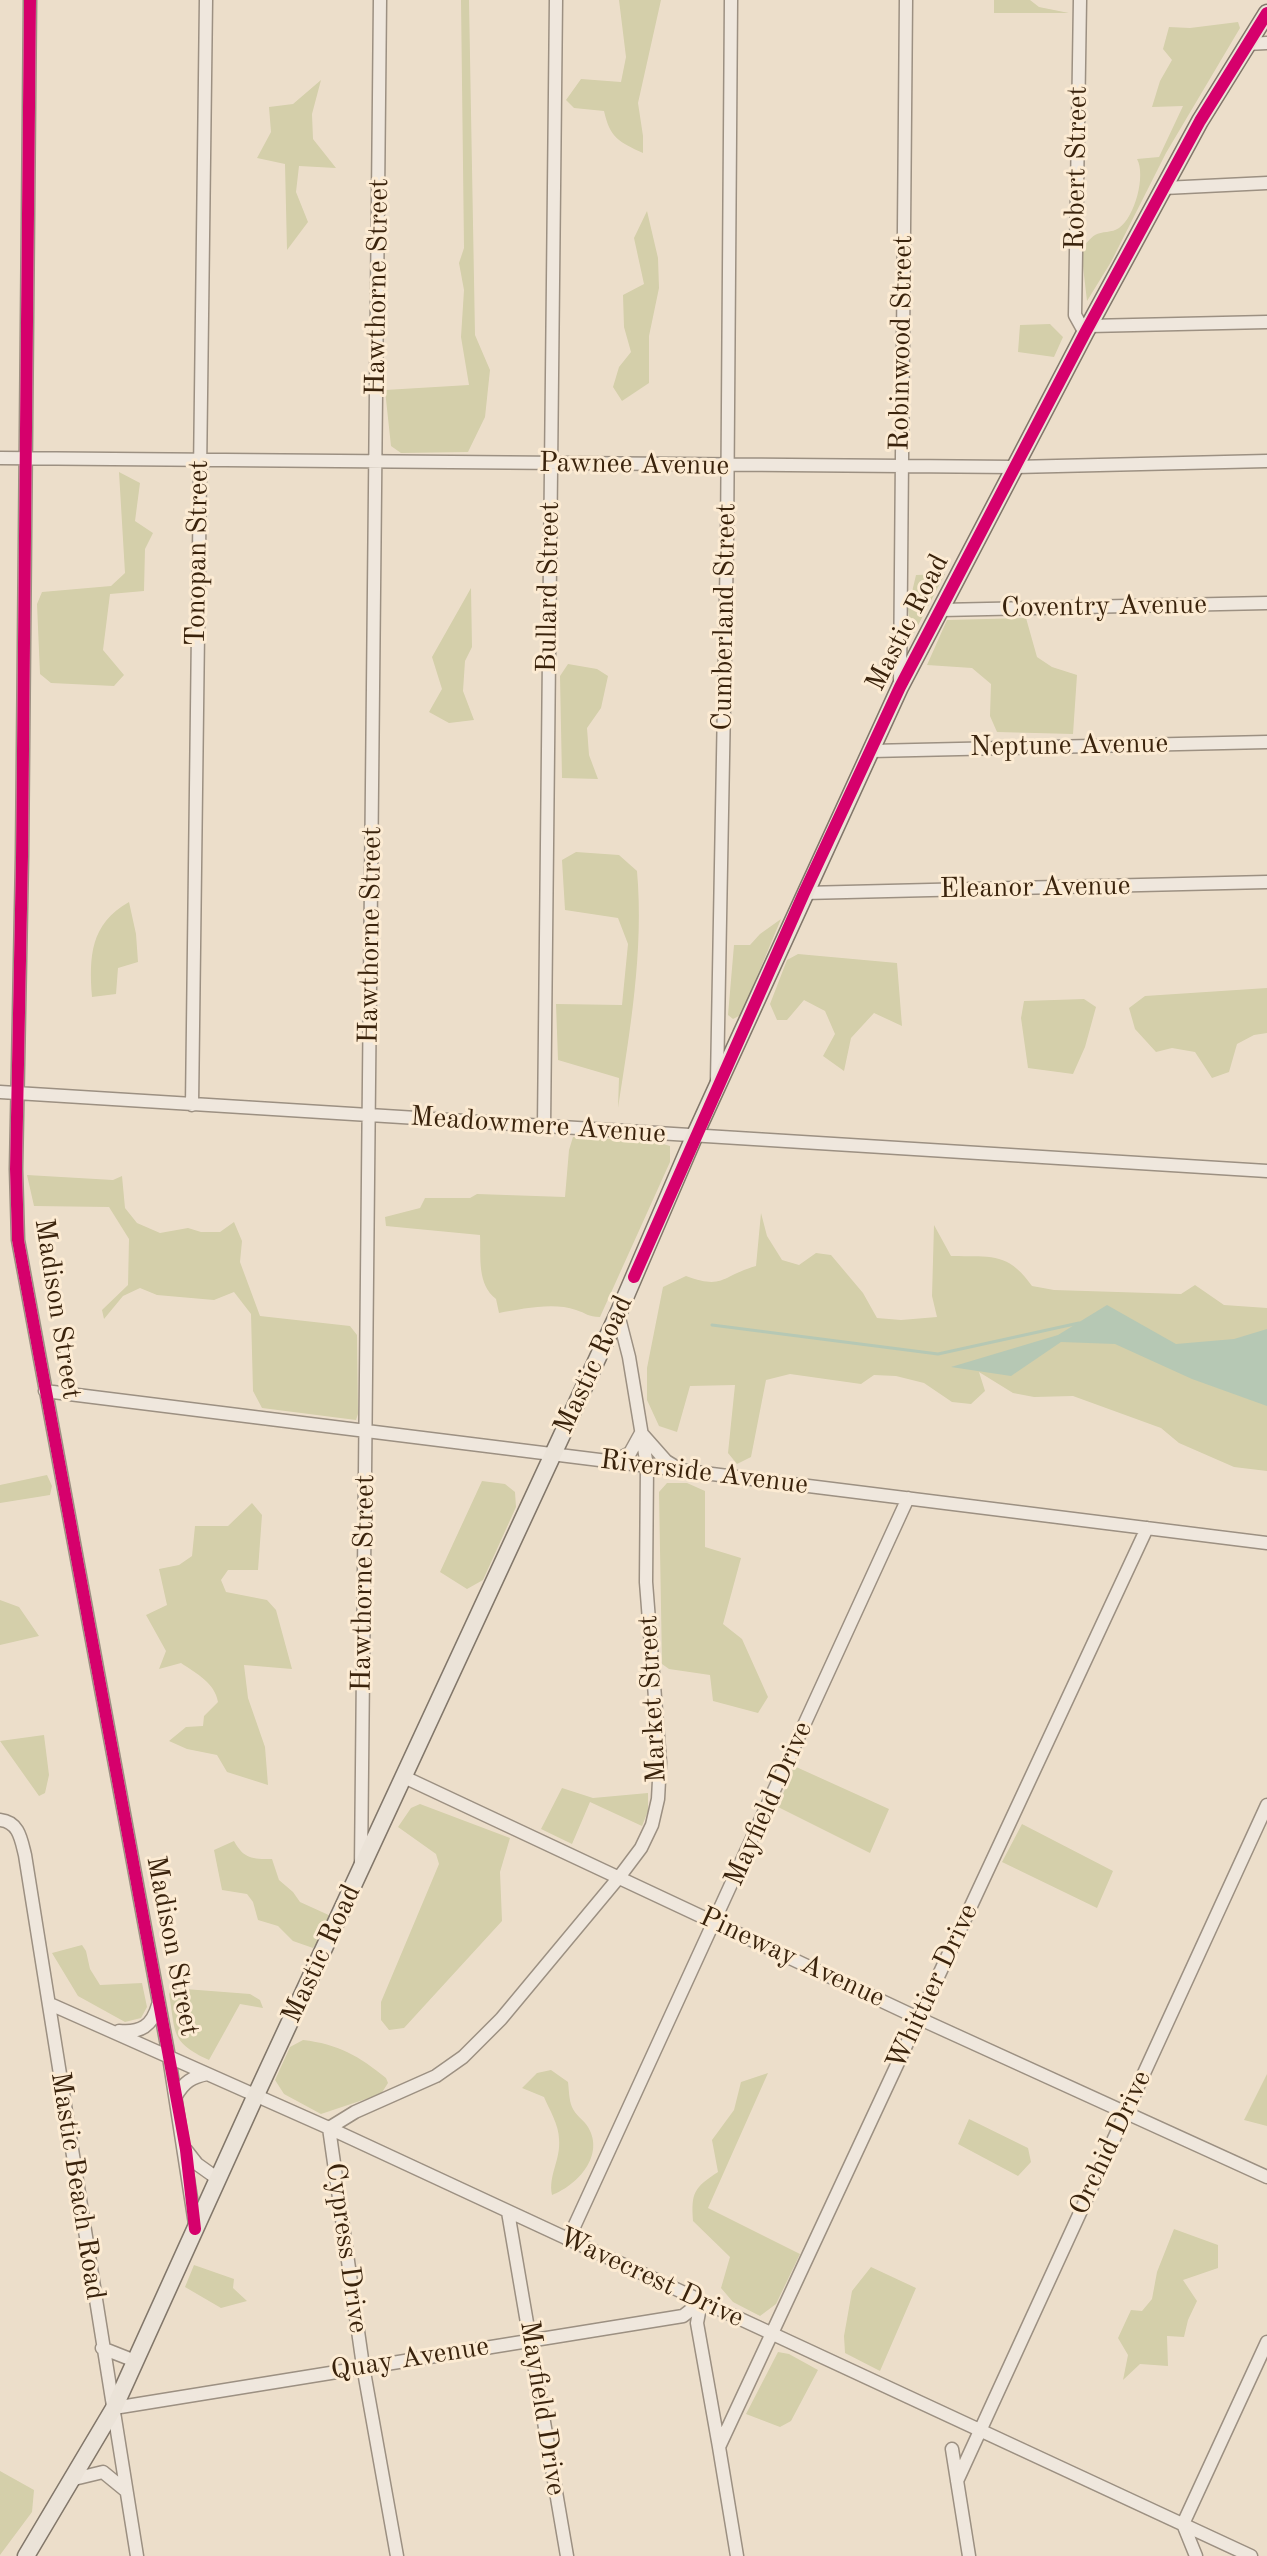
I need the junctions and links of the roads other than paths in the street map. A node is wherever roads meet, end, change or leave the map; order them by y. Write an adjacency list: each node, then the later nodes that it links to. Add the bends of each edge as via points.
1 (30, 0): 16 (street, Madison Street)
2 (206, 0): 19 (street, Tonopan Street)
3 (380, 0): 17 (street, Hawthorne Street)
4 (556, 0): 20 (street, Bullard Street)
5 (731, 0): 21 (street, Cumberland Street)
6 (906, 0): 22 (street, Robinwood Street)
7 (1080, 0): 14 (street, Robert Street, via 1075,315)
8 (1267, 13): 10 (main road, Mastic Road)
9 (1267, 43): 10 (street)
10 (1246, 44): 12 (main road, Mastic Road)
11 (1267, 183): 12 (street)
12 (1164, 188): 14 (main road, Mastic Road)
13 (1267, 322): 14 (street)
14 (1087, 329): 23 (main road, Mastic Road)
15 (0, 458): 16 (street, Pawnee Avenue)
16 (25, 459): 19 (street, Pawnee Avenue); 33 (street, Madison Street)
17 (376, 461): 19 (street, Pawnee Avenue); 20 (street, Pawnee Avenue); 35 (street, Hawthorne Street)
18 (1267, 461): 23 (street, Pawnee Avenue)
19 (199, 462): 34 (street, Tonopan Street)
20 (551, 464): 21 (street, Pawnee Avenue); 36 (street, Bullard Street)
21 (727, 466): 22 (street, Pawnee Avenue); 31 (street, Cumberland Street)
22 (900, 467): 23 (street, Pawnee Avenue); 26 (street, Robinwood Street)
23 (1015, 467): 25 (main road, Mastic Road)
24 (1267, 603): 25 (street, Coventry Avenue)
25 (941, 610): 26 (main road, Mastic Road)
26 (900, 687): 28 (main road, Mastic Road)
27 (1267, 742): 28 (street, Neptune Avenue)
28 (871, 751): 30 (main road, Mastic Road)
29 (1267, 882): 30 (street, Eleanor Avenue)
30 (804, 893): 31 (main road, Mastic Road)
31 (717, 1090): 37 (main road, Mastic Road)
32 (0, 1092): 33 (street, Meadowmere Avenue)
33 (18, 1094): 34 (street, Meadowmere Avenue); 40 (street, Madison Street, via 18,1240)
34 (192, 1105): 35 (street, Meadowmere Avenue)
35 (369, 1115): 36 (street, Meadowmere Avenue); 41 (street, Hawthorne Street)
36 (544, 1126): 37 (street, Meadowmere Avenue)
37 (694, 1137): 38 (street, Meadowmere Avenue); 39 (main road, Mastic Road)
38 (1267, 1171)
39 (618, 1314): 42 (street, Market Street); 43 (main road, Mastic Road)
40 (45, 1391): 41 (street, Riverside Avenue); 56 (street, Madison Street)
41 (365, 1431): 43 (street, Riverside Avenue); 53 (street, Hawthorne Street)
42 (641, 1433): 44 (street, via 630,1453); 45 (street, Market Street); 46 (street)
43 (553, 1455): 44 (street, Riverside Avenue); 50 (main road, Mastic Road)
44 (613, 1462): 45 (street, Riverside Avenue)
45 (647, 1466): 46 (street, Riverside Avenue); 54 (street, Market Street, via 646,1582 658,1799 641,1848)
46 (681, 1470): 47 (street, Riverside Avenue)
47 (908, 1498): 48 (street, Riverside Avenue); 55 (street, Mayfield Drive)
48 (1147, 1528): 49 (street, Riverside Avenue); 58 (street, Whittier Drive)
49 (1267, 1543)
50 (404, 1777): 53 (main road, Mastic Road); 54 (street, Pineway Avenue)
51 (1267, 1805): 64 (street, Orchid Drive)
52 (4, 1820): 57 (street, Mastic Beach Road, via 16,1827 25,1855)
53 (361, 1870): 63 (main road, Mastic Road)
54 (620, 1876): 55 (street, Pineway Avenue); 65 (street, Market Street, via 463,2057 436,2076)
55 (715, 1922): 58 (street, Pineway Avenue); 71 (street, Mayfield Drive)
56 (159, 2003): 59 (street, via 154,2019 140,2030); 60 (street, Madison Street)
57 (50, 2004): 59 (street, Wavecrest Drive); 76 (street, Mastic Beach Road)
58 (918, 2018): 64 (street, Pineway Avenue); 73 (street, Whittier Drive)
59 (112, 2030): 60 (street, Wavecrest Drive)
60 (169, 2057): 61 (street, Wavecrest Drive); 62 (street, Madison Street)
61 (207, 2074): 62 (street, via 183,2084); 63 (street, Wavecrest Drive)
62 (176, 2096): 66 (street, Madison Street)
63 (255, 2097): 65 (street, Wavecrest Drive); 68 (main road, Mastic Road)
64 (1124, 2113): 67 (street, Pineway Avenue); 80 (street, Orchid Drive)
65 (329, 2128): 69 (street, Wavecrest Drive); 78 (street, Cypress Drive)
66 (186, 2150): 68 (street); 70 (street, Madison Street)
67 (1267, 2177)
68 (218, 2179): 70 (main road, Mastic Road)
69 (508, 2212): 71 (street, Wavecrest Drive); 74 (street, Mayfield Drive)
70 (195, 2229): 77 (main road, Mastic Road)
71 (568, 2240): 72 (street, Wavecrest Drive)
72 (701, 2302): 73 (street, Wavecrest Drive); 74 (street, Quay Avenue, via 683,2316); 81 (street, via 697,2323)
73 (773, 2334): 80 (street, Wavecrest Drive); 81 (street, Whittier Drive)
74 (531, 2339): 78 (street, Quay Avenue); 90 (street, Mayfield Drive)
75 (1267, 2342): 86 (street)
76 (102, 2348): 77 (street); 79 (street, Mastic Beach Road)
77 (135, 2361): 79 (main road, Mastic Road)
78 (363, 2366): 79 (street, Quay Avenue); 89 (street, Cypress Drive)
79 (114, 2408): 83 (main road, Mastic Road); 85 (street, Mastic Beach Road)
80 (980, 2429): 84 (street, Orchid Drive); 86 (street, Wavecrest Drive)
81 (719, 2447): 91 (street)
82 (952, 2449): 84 (street)
83 (74, 2479): 85 (street, via 103,2472); 87 (main road, Mastic Road)
84 (957, 2481): 92 (street)
85 (125, 2490): 88 (street, Mastic Beach Road)
86 (1183, 2524): 93 (street); 94 (street, Wavecrest Drive)
87 (26, 2556)
88 (137, 2556)
89 (397, 2556)
90 (567, 2556)
91 (737, 2556)
92 (969, 2556)
93 (1196, 2556)
94 (1251, 2556)

